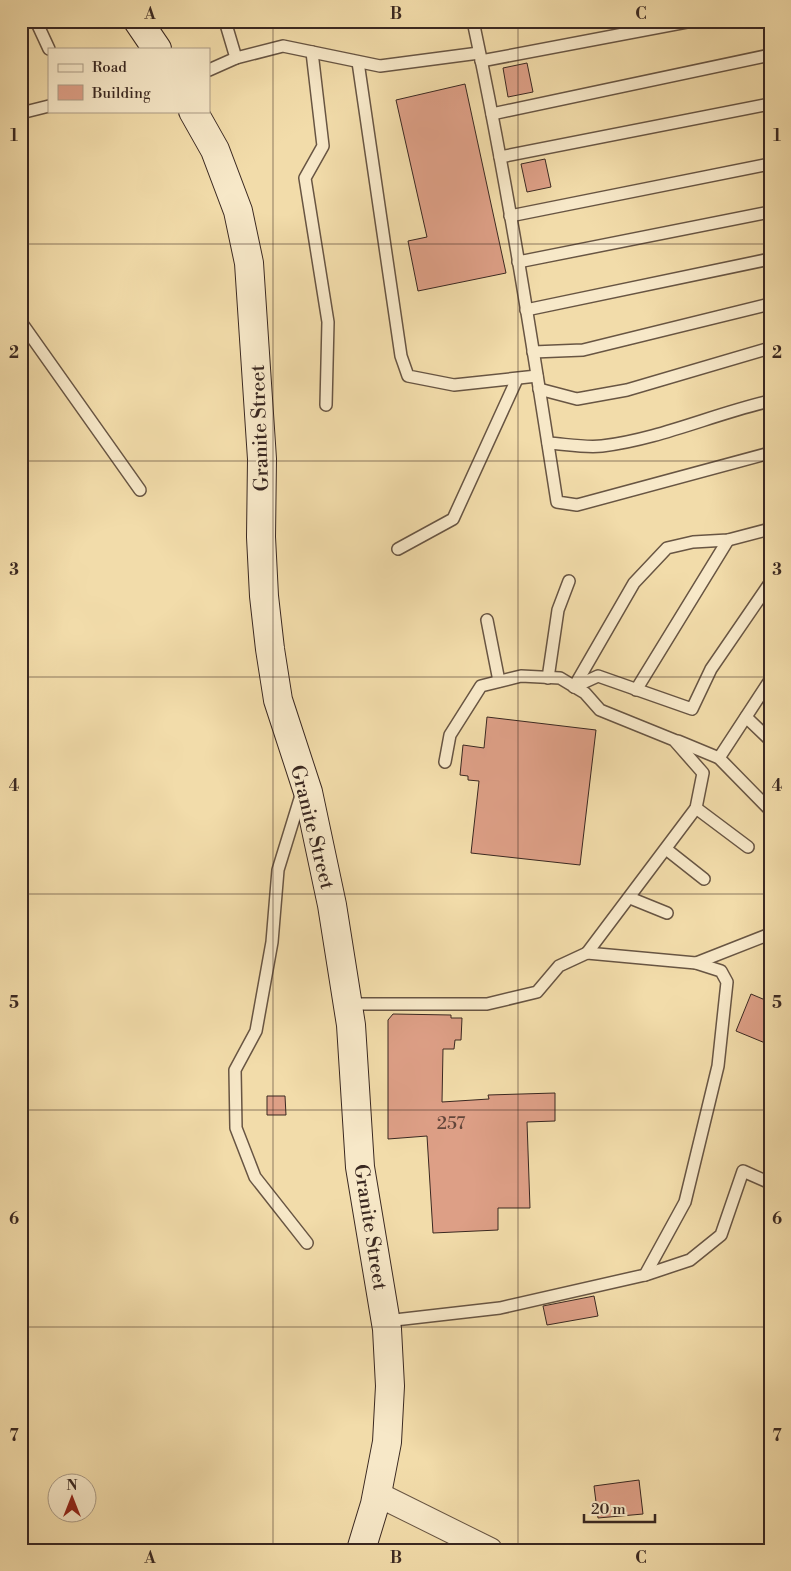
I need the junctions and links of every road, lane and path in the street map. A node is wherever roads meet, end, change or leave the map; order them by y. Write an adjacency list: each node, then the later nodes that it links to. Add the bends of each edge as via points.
1 (36, 21): 6 (lane)
2 (138, 21): 7 (street)
3 (226, 21): 11 (lane)
4 (472, 21): 10 (lane)
5 (692, 21): 10 (lane)
6 (49, 48)
7 (156, 48)
8 (312, 52): 11 (lane, via 282,46); 12 (lane); 34 (lane, via 322,146 305,178 328,322)
9 (770, 55): 18 (lane)
10 (480, 57): 12 (lane, via 380,66); 18 (lane)
11 (236, 58): 13 (lane)
12 (358, 62): 31 (lane, via 401,356 408,376 454,385)
13 (210, 70)
14 (770, 104): 19 (lane)
15 (48, 106): 17 (lane)
16 (194, 112): 54 (street, Granite Street, via 215,150 238,211 249,263 262,459 264,596 278,700)
17 (21, 113)
18 (492, 114): 19 (lane)
19 (500, 157): 22 (lane)
20 (770, 164): 22 (lane)
21 (770, 212): 24 (lane)
22 (510, 216): 24 (lane)
23 (770, 259): 26 (lane)
24 (518, 262): 26 (lane)
25 (770, 304): 29 (lane, via 583,350)
26 (526, 310): 29 (lane)
27 (21, 322): 37 (lane)
28 (770, 348): 32 (lane, via 627,390 577,399)
29 (533, 352): 30 (lane)
30 (537, 376): 31 (lane); 32 (lane)
31 (517, 379): 40 (lane, via 452,519)
32 (539, 389): 35 (lane)
33 (770, 401): 35 (lane, via 669,433 600,446)
34 (326, 405)
35 (548, 443): 36 (lane, via 557,502 577,505)
36 (770, 453)
37 (140, 490)
38 (770, 529): 39 (lane)
39 (728, 540): 47 (lane, via 693,542 667,548 634,584); 48 (lane)
40 (398, 549)
41 (569, 581): 44 (lane, via 558,610)
42 (770, 583): 48 (lane, via 711,669 692,709)
43 (487, 620): 46 (lane)
44 (548, 678): 46 (lane, via 521,676); 47 (lane, via 560,678)
45 (770, 680): 49 (lane)
46 (499, 681): 53 (lane, via 481,686 450,736)
47 (574, 687): 48 (lane, via 598,676); 50 (lane, via 585,693 600,710)
48 (636, 690)
49 (746, 717): 51 (lane); 52 (lane)
50 (674, 740): 52 (lane); 55 (lane, via 703,773)
51 (770, 740)
52 (719, 758): 56 (lane)
53 (445, 762)
54 (305, 782): 65 (street, Granite Street, via 332,905); 67 (lane, via 278,870 272,942 256,1031 235,1070 236,1128 256,1177)
55 (696, 808): 57 (lane); 58 (lane)
56 (770, 810)
57 (748, 847)
58 (666, 849): 59 (lane); 60 (lane)
59 (704, 879)
60 (630, 898): 61 (lane); 63 (lane)
61 (667, 913)
62 (770, 934): 64 (lane)
63 (587, 953): 64 (lane); 65 (lane, via 559,966 537,992 487,1004)
64 (696, 963): 68 (lane, via 721,971 727,982 718,1066 685,1202)
65 (348, 1004): 69 (street, Granite Street, via 360,1167)
66 (770, 1183): 68 (lane, via 744,1171 721,1235 690,1260)
67 (307, 1243)
68 (645, 1275): 69 (lane, via 500,1308)
69 (386, 1321): 70 (street, Granite Street, via 390,1386 387,1442)
70 (377, 1494): 71 (street, Granite Street); 72 (street)
71 (361, 1550)
72 (490, 1550)

